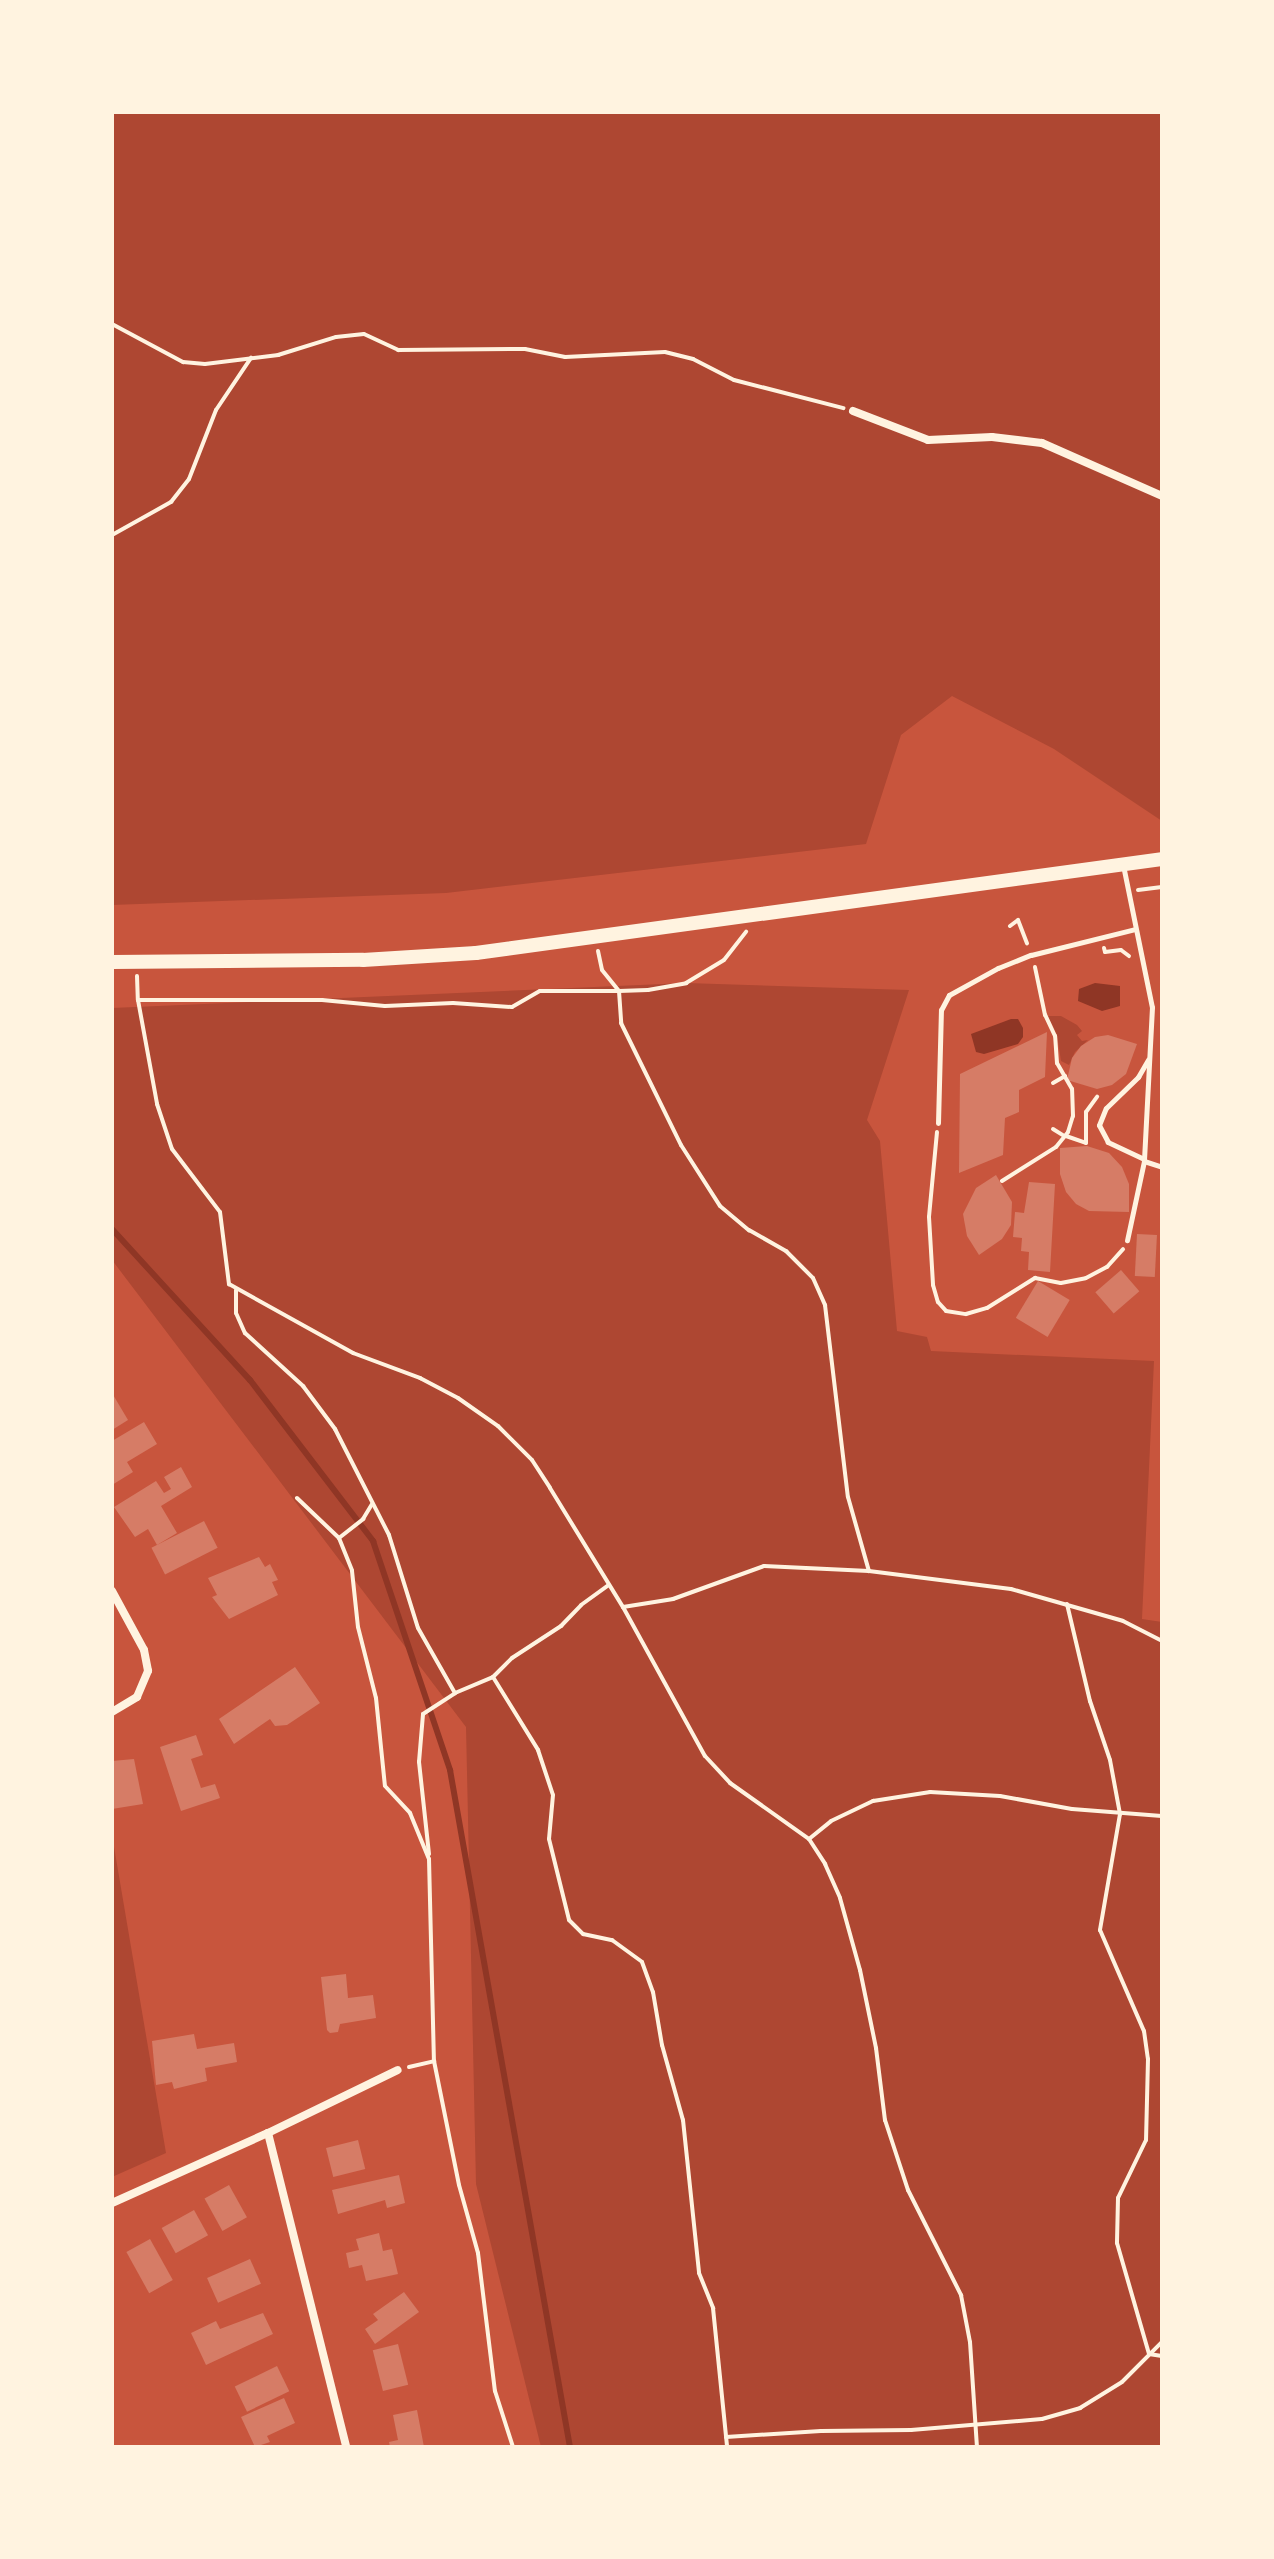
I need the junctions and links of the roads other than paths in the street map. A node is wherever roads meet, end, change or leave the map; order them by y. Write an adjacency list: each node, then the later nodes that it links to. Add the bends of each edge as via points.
1 (853, 411): 2 (street, via 928,440 992,437 1042,443)
2 (1162, 496)
3 (1162, 859): 4 (street)
4 (1123, 864): 5 (lane); 6 (street, via 594,938 403,959)
5 (1135, 929): 7 (lane, via 1152,1007); 8 (lane, via 1031,955 963,986 943,1003)
6 (112, 962)
7 (1150, 1053): 9 (lane); 9 (lane, via 1141,1074 1106,1108 1099,1125 1108,1142)
8 (938, 1123)
9 (1144, 1160): 10 (lane); 11 (lane)
10 (1162, 1167)
11 (1127, 1240)
12 (112, 1591): 13 (street, via 144,1650 148,1671 137,1697)
13 (112, 1712)
14 (398, 2070): 15 (street)
15 (268, 2133): 16 (street); 17 (street)
16 (112, 2203)
17 (346, 2447)

